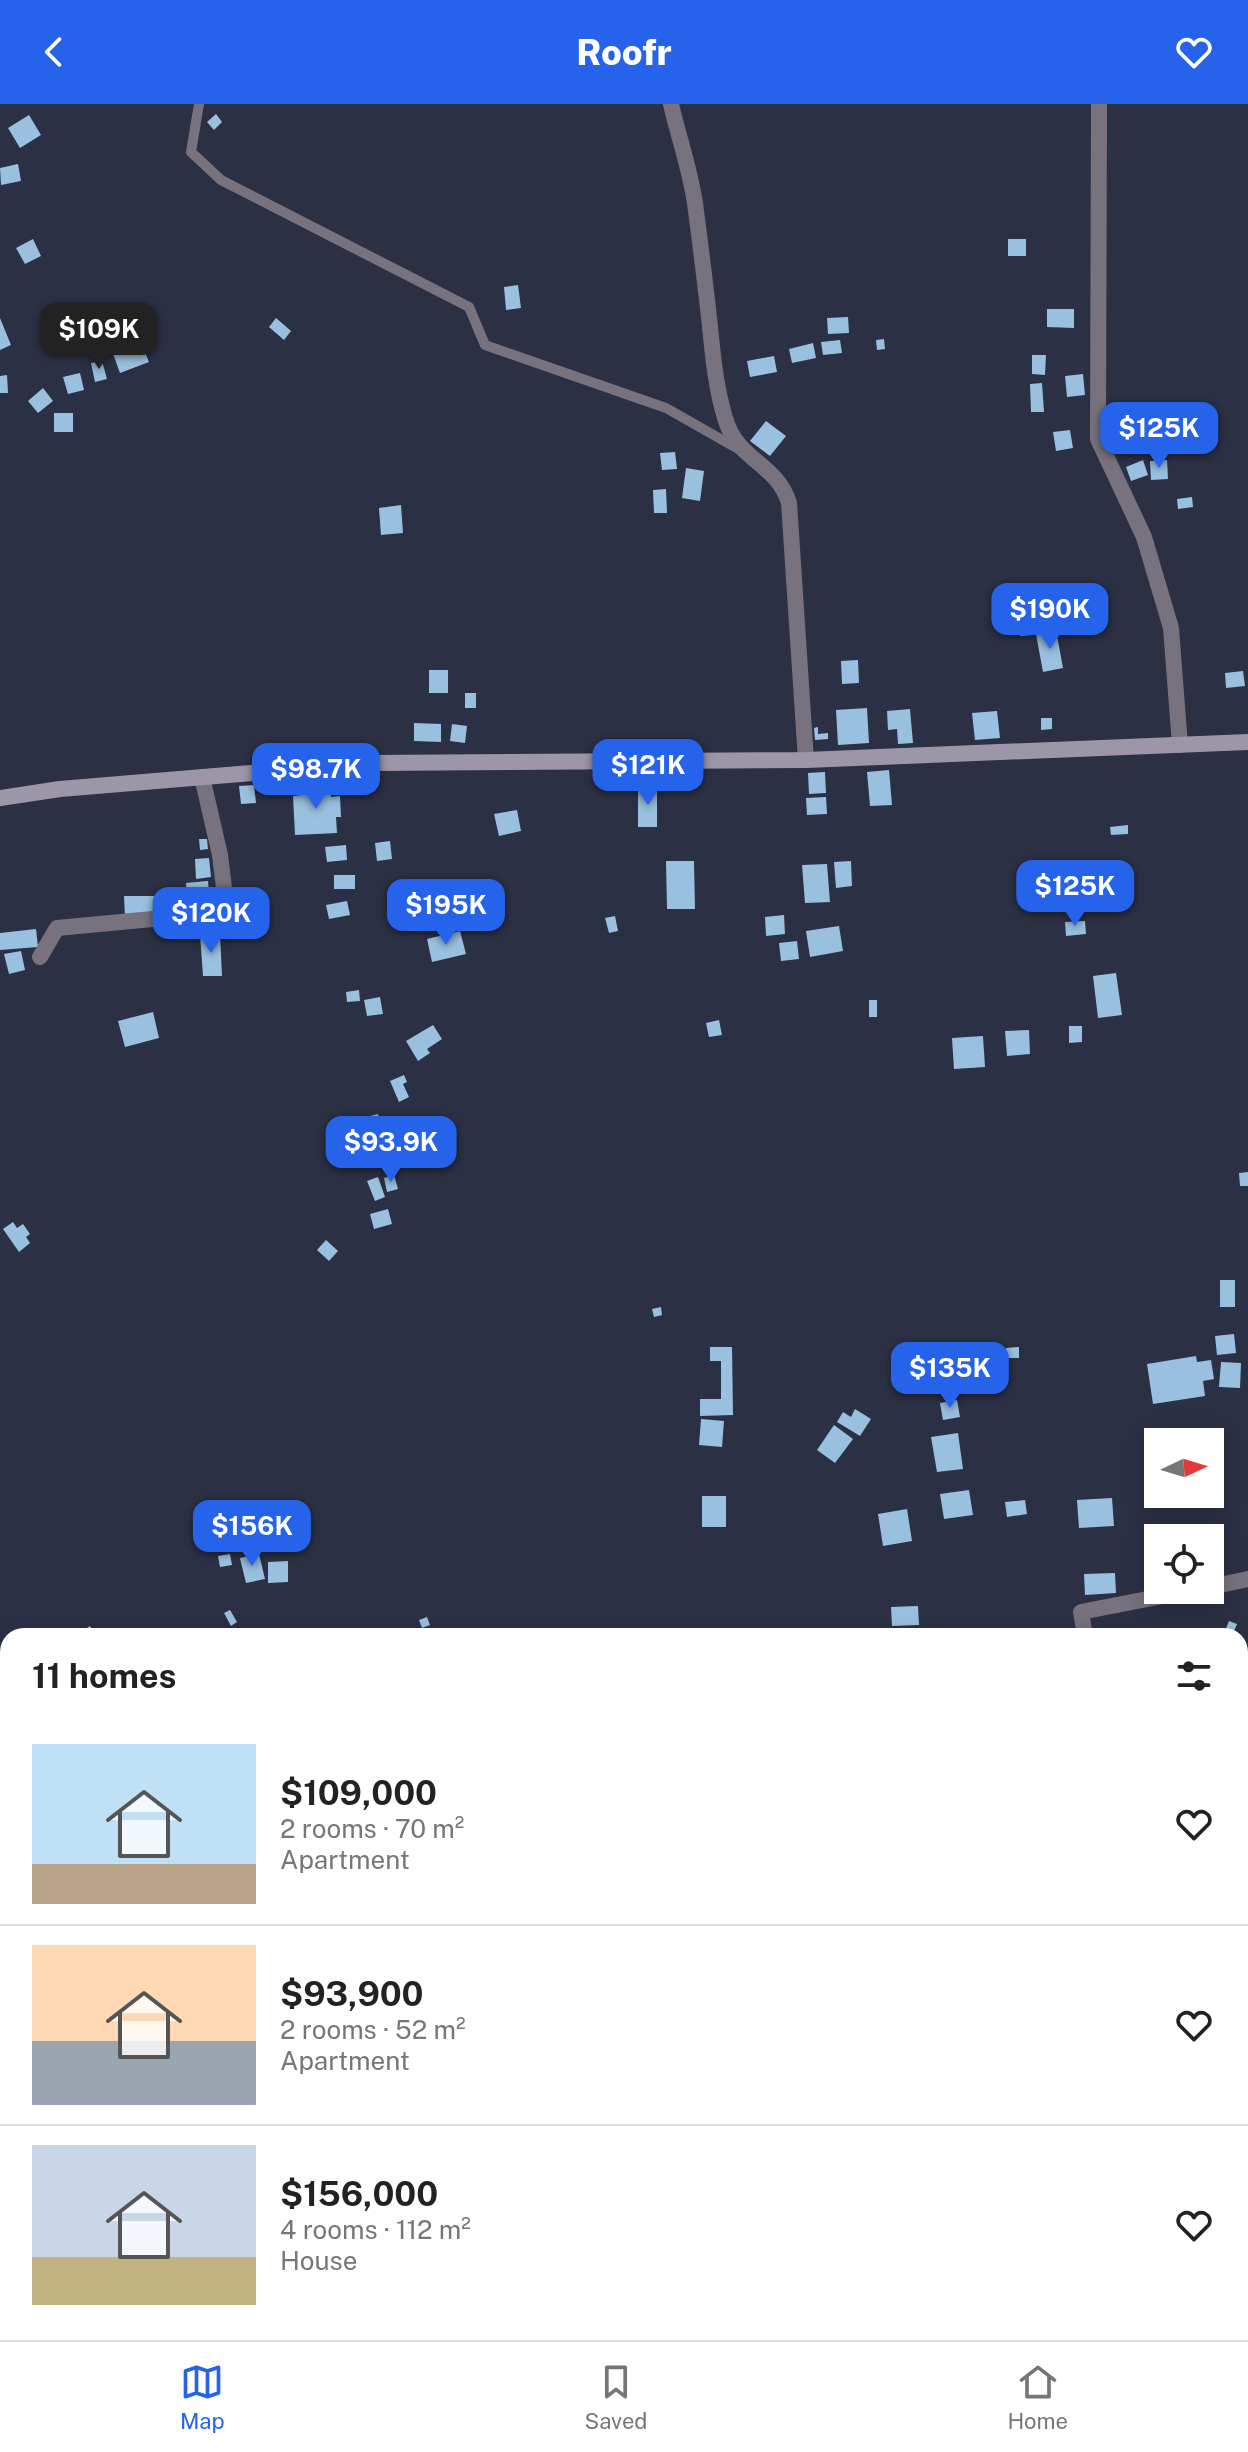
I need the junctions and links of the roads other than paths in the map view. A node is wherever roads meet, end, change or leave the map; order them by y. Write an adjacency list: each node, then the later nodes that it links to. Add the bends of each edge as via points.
1 (199, 104): 4 (lane, via 191,152 221,180 469,307 485,345 666,408)
2 (671, 104): 4 (street, via 696,211 721,404 730,432)
3 (1099, 104): 6 (street, via 1098,439 1144,537 1171,628)
4 (745, 453): 7 (street, via 780,483 791,515)
5 (1248, 742): 6 (street)
6 (1180, 745): 7 (street)
7 (806, 760): 8 (street, via 371,763)
8 (202, 777): 9 (street); 10 (street, via 227,912 57,928)
9 (0, 798)
10 (40, 957)
11 (1248, 1579): 12 (street)
12 (1224, 1584)
13 (1144, 1600): 14 (street, via 1081,1612)
14 (1084, 1628)

